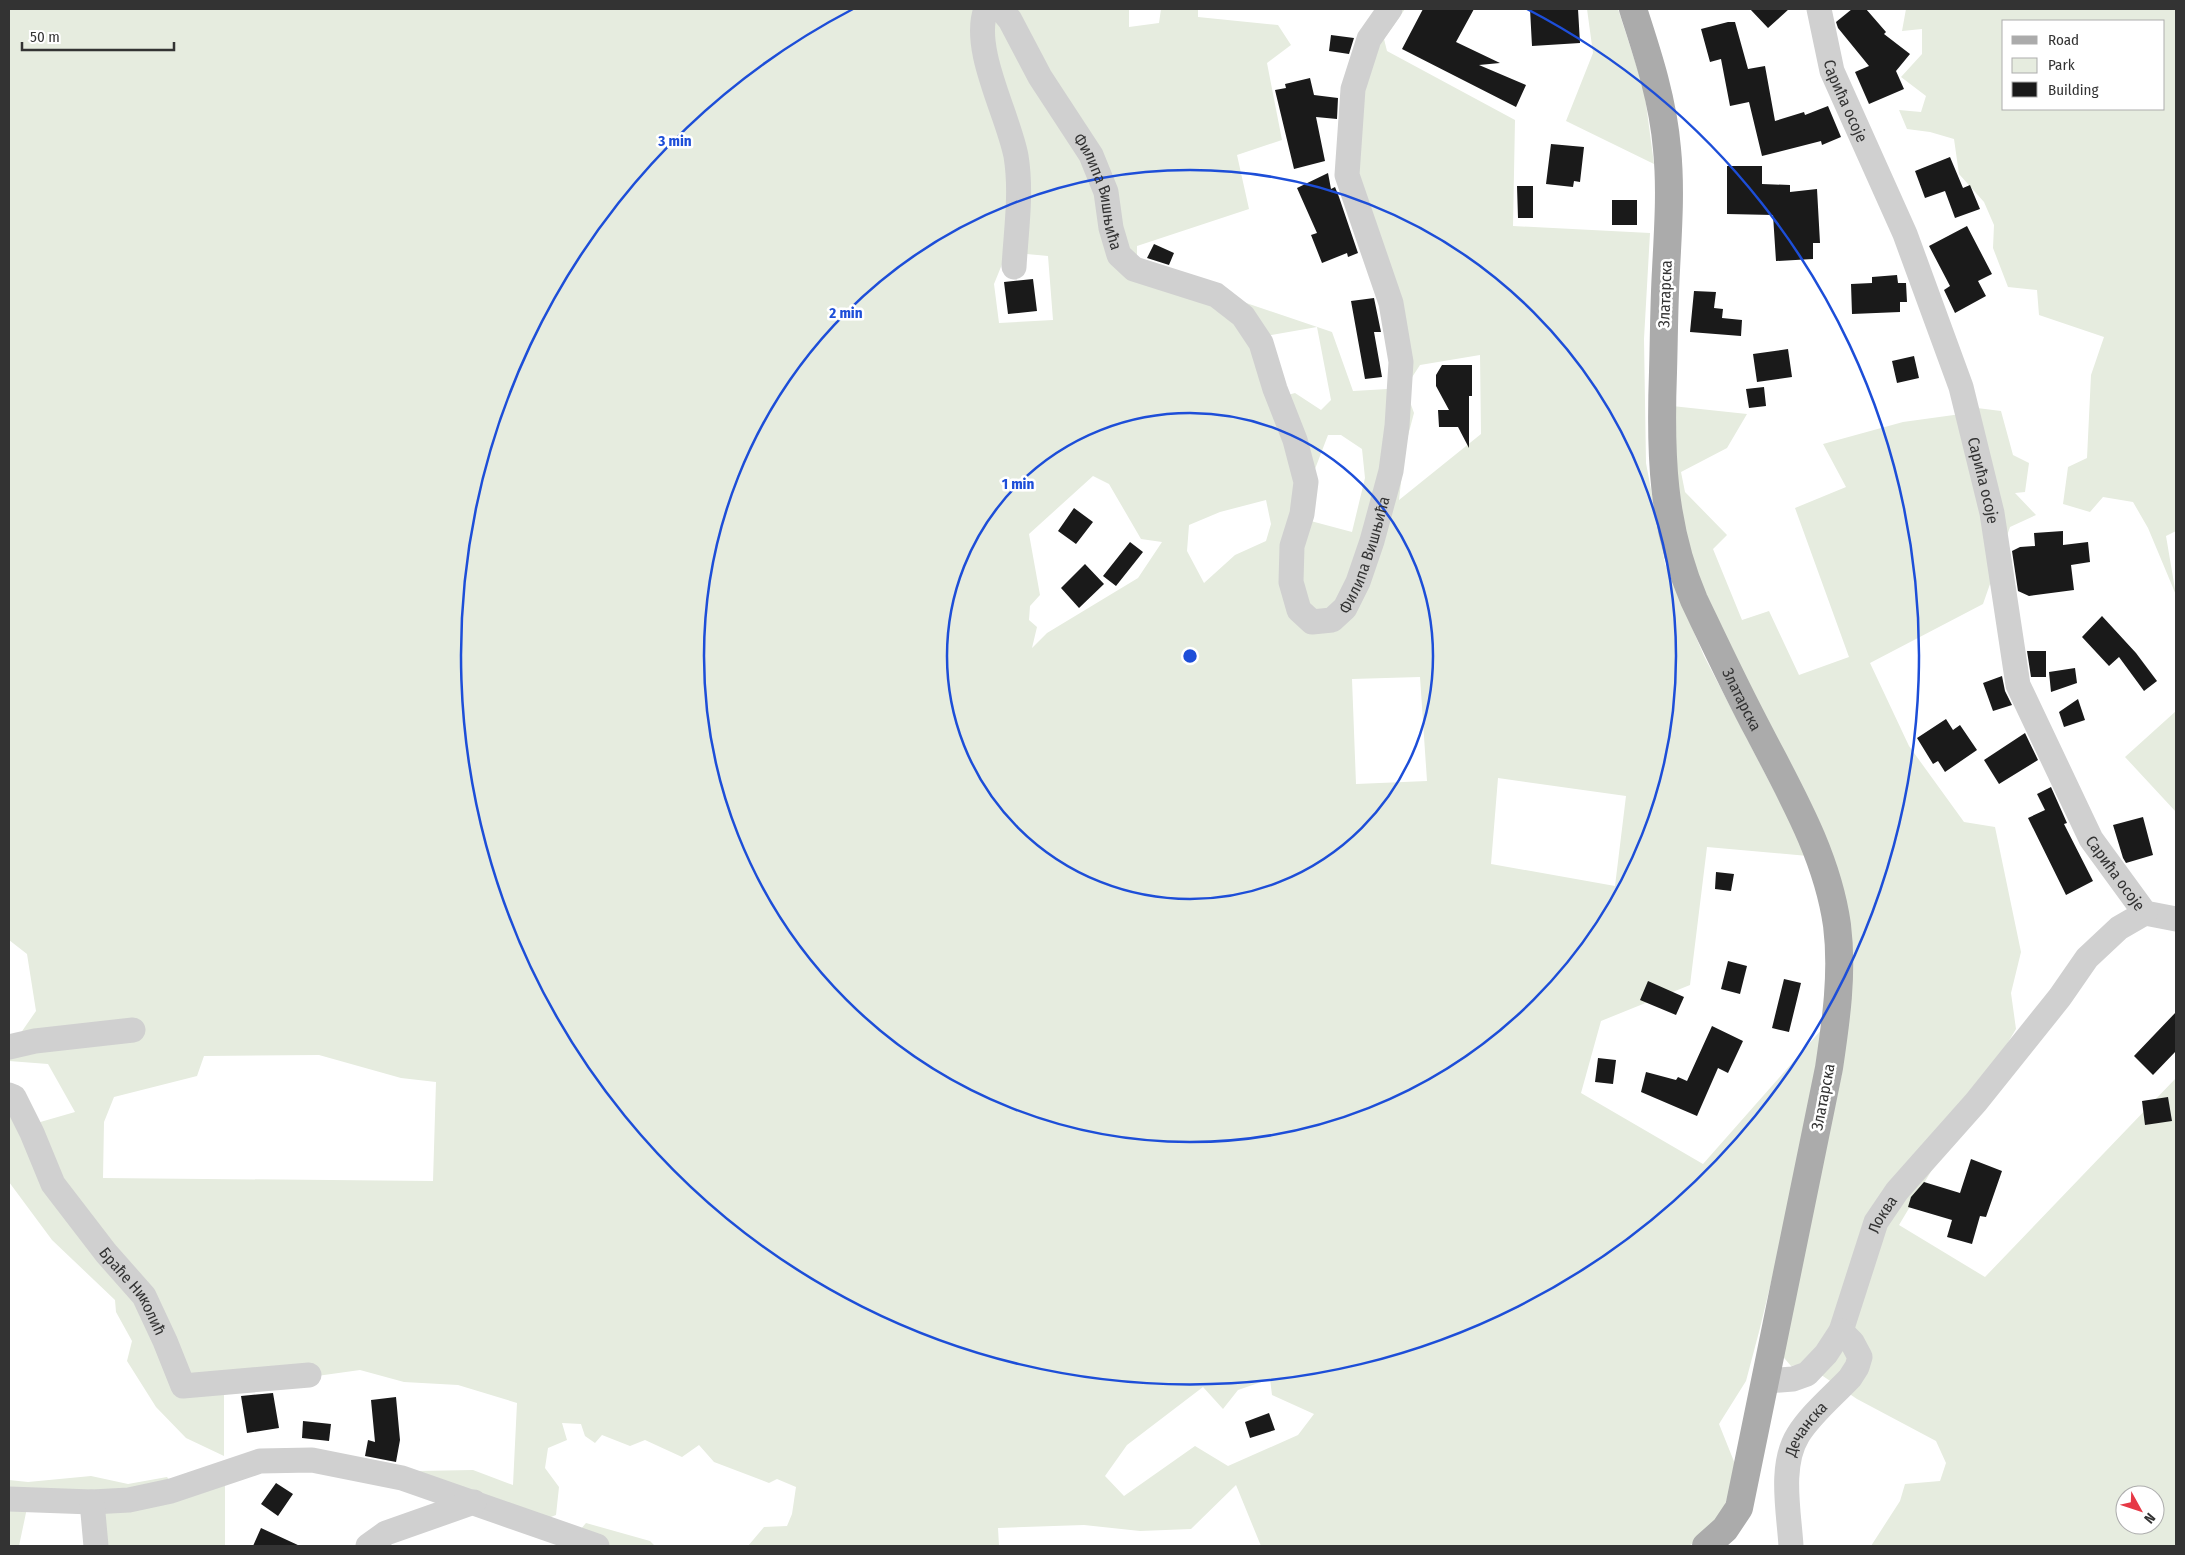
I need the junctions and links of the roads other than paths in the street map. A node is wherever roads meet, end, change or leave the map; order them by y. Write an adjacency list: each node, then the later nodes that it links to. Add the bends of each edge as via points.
1 (986, 9): 6 (street, via 982,42 1016,156 1018,191)
2 (1002, 9): 3 (street, Филипа Вишњића, via 1040,78 1091,154 1106,192 1119,255 1134,269 1216,295 1243,316 1261,343 1306,482 1302,514 1292,546 1291,582 1299,610 1312,622 1332,620 1345,608 1354,591 1391,471 1401,362 1391,303 1347,175 1353,89 1369,39)
3 (1390, 9)
4 (1633, 9): 14 (main road, Златарска, via 1656,81 1667,148 1669,226 1661,418 1664,490 1672,531 1681,570 1694,600 1809,830 1825,872 1837,925 1839,982 1836,1025)
5 (1819, 9): 7 (street, Сарића осоје, via 1832,71 1906,234 1961,387 1992,514 2018,685 2091,839)
6 (1014, 267)
7 (2145, 913): 8 (street, Сарића осоје); 12 (street, Локва, via 2119,928 2087,958 1976,1102 1897,1191 1876,1222)
8 (2176, 920)
9 (133, 1030): 10 (street, via 35,1041)
10 (9, 1048)
11 (9, 1095): 13 (street, Браће Николић, via 14,1097 32,1132 53,1184 144,1296 183,1386)
12 (1842, 1331): 14 (street, Локва, via 1807,1374 1793,1379); 22 (street, Дечанска, via 1860,1357 1850,1378 1798,1434 1790,1453)
13 (309, 1374)
14 (1766, 1381): 21 (main road, via 1739,1508 1725,1529)
15 (9, 1499): 16 (street)
16 (92, 1502): 17 (street, via 129,1500 171,1491 260,1461 312,1460 402,1478); 18 (street)
17 (474, 1502): 19 (street, via 386,1533); 20 (street)
18 (96, 1546)
19 (368, 1546)
20 (597, 1546)
21 (1706, 1546)
22 (1791, 1546)

